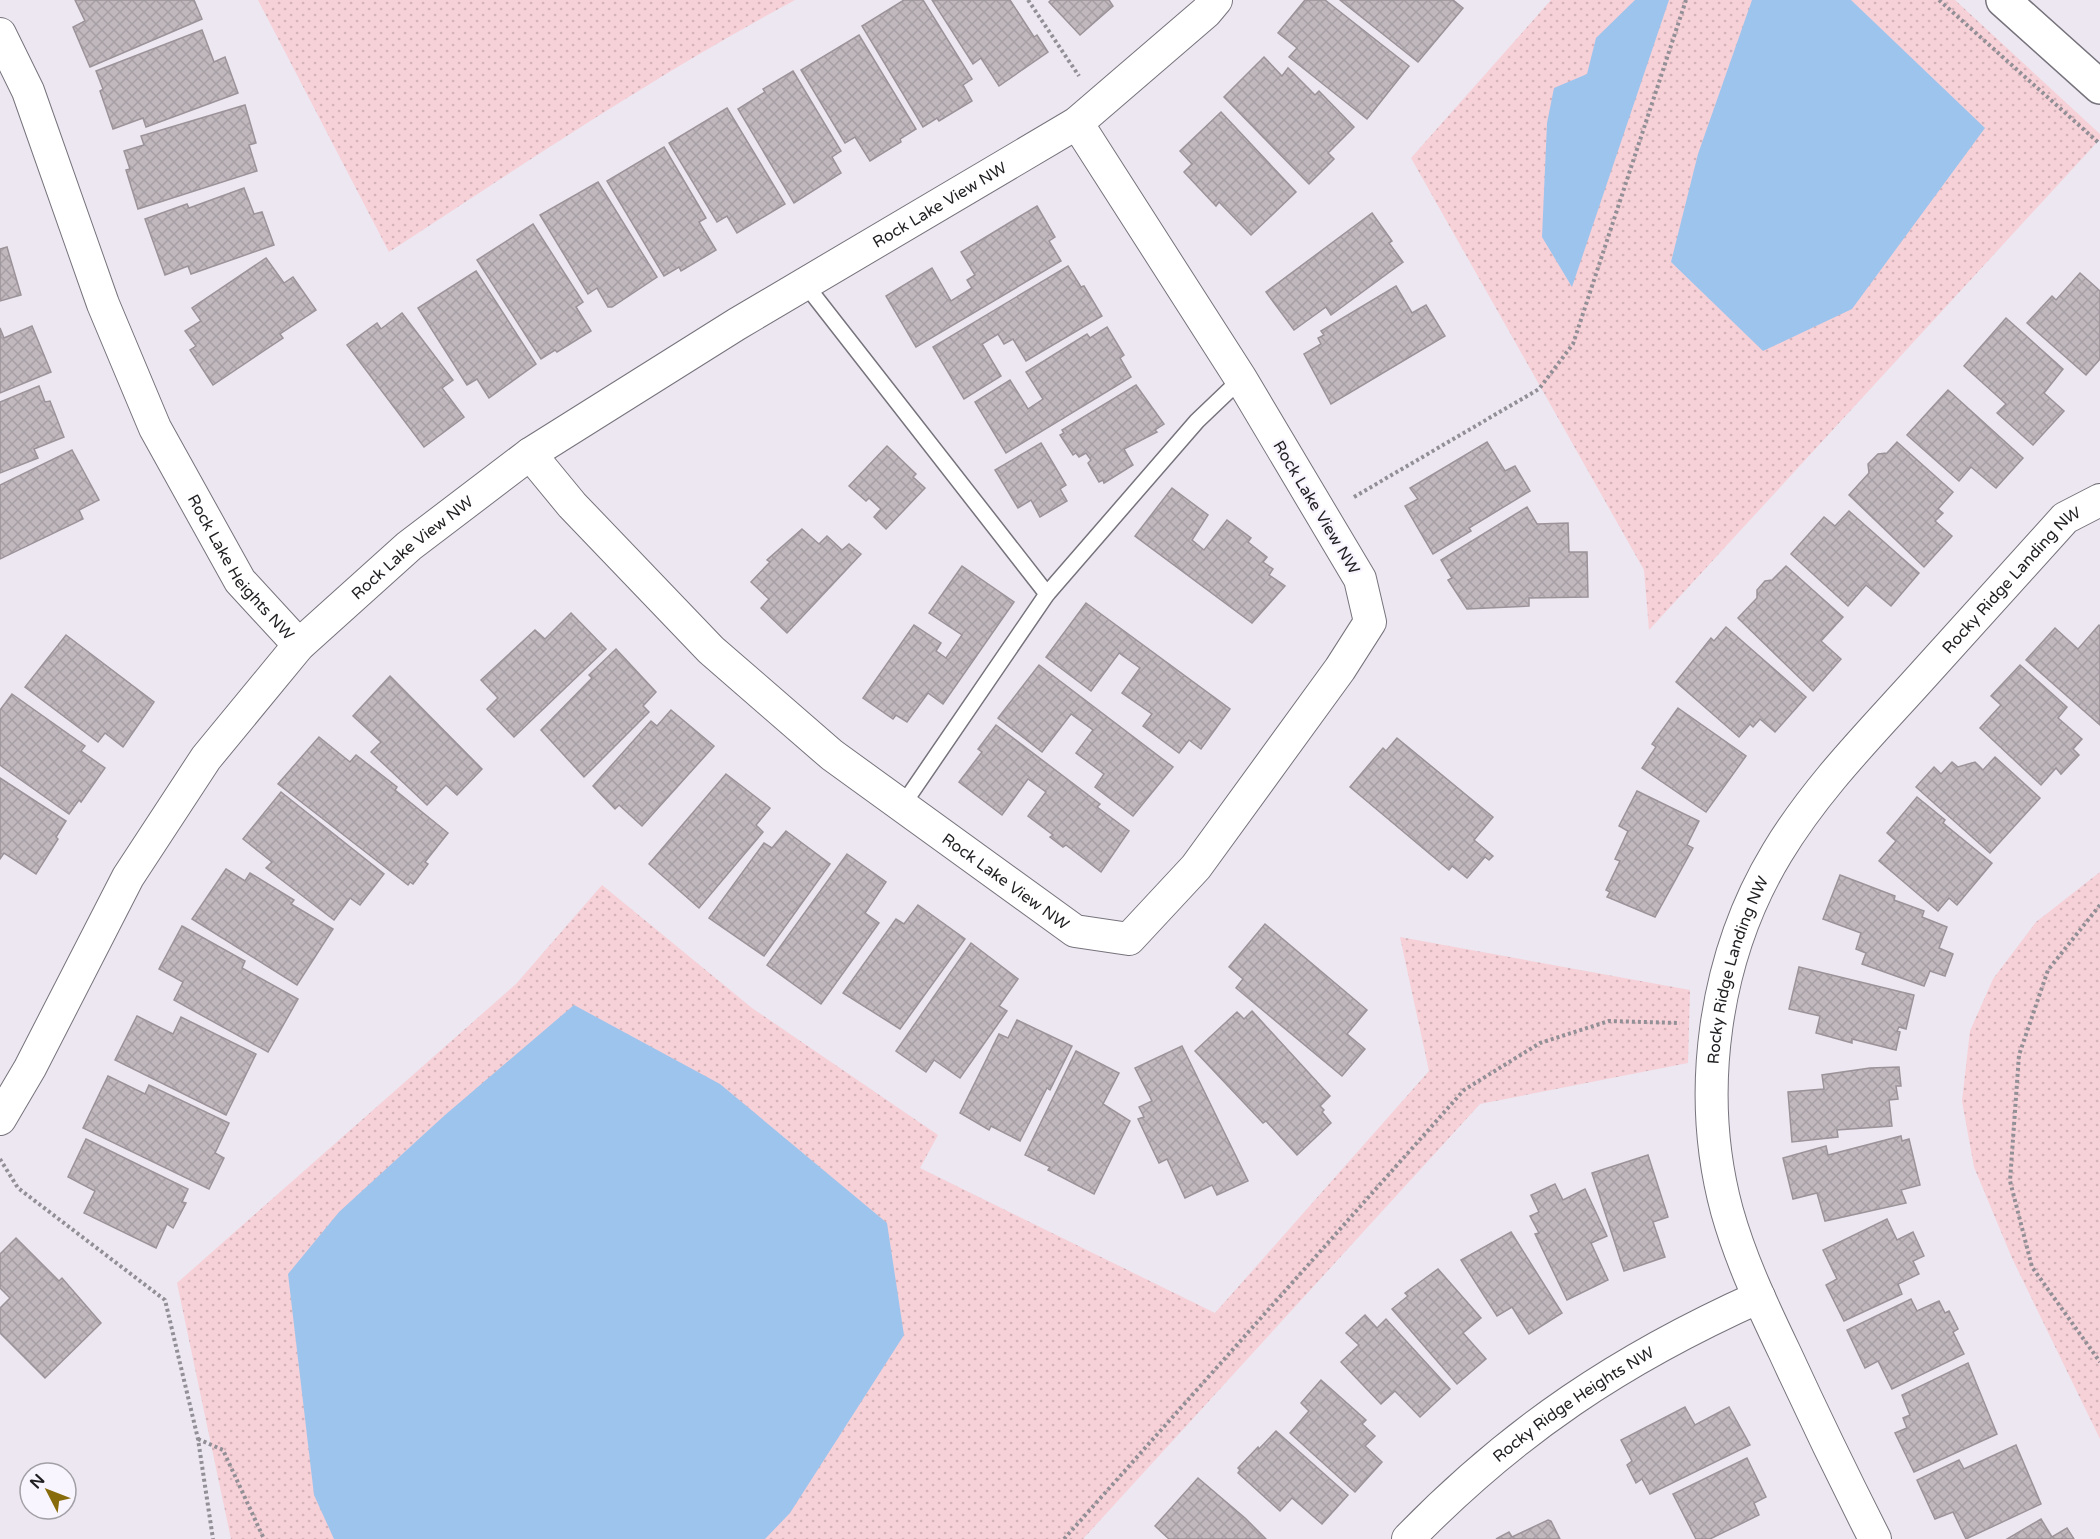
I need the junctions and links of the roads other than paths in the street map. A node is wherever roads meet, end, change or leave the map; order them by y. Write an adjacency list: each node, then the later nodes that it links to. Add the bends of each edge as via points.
1 (1216, 0): 5 (street)
2 (2003, 0): 4 (street)
3 (0, 34): 11 (street, Rock Lake Heights NW, via 28,91 103,304 155,428 240,581)
4 (2100, 87)
5 (1077, 123): 6 (street, Rock Lake View NW); 7 (street, Rock Lake View NW)
6 (805, 284): 8 (street, Rock Lake View NW); 10 (lane)
7 (1241, 379): 10 (lane, via 1197,421); 12 (street, Rock Lake View NW, via 1360,579 1370,622 1196,867 1129,939 1075,931)
8 (530, 454): 11 (street, Rock Lake View NW, via 409,546); 12 (street, Rock Lake View NW, via 572,505 711,650 832,755)
9 (2100, 500): 14 (street, Rocky Ridge Landing NW, via 2065,518 1827,781 1777,852 1756,893 1725,980 1717,1025 1713,1118 1727,1210)
10 (1047, 594): 12 (lane)
11 (299, 645): 13 (street, Rock Lake Heights NW, via 206,758 128,877)
12 (902, 806)
13 (0, 1119)
14 (1759, 1297): 15 (street, Rocky Ridge Heights NW, via 1649,1350 1547,1415 1494,1458); 16 (street, Rocky Ridge Landing NW)
15 (1408, 1539)
16 (1875, 1539)

